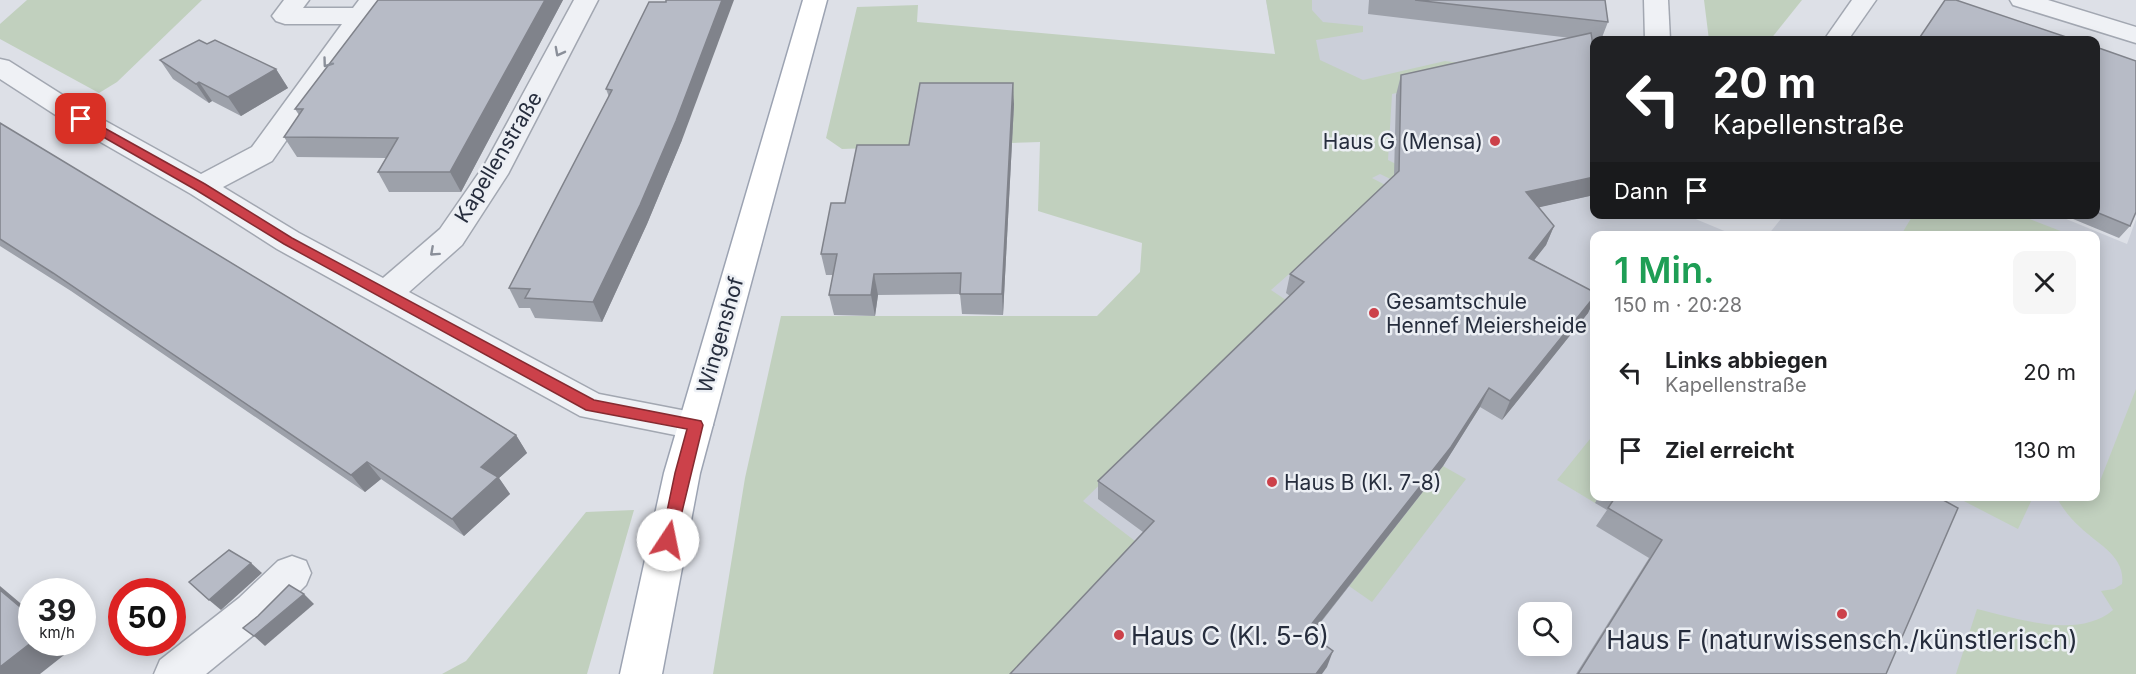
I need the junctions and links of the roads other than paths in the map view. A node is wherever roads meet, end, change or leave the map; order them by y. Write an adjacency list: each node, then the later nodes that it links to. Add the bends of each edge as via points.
1 (297, 0): 7 (street, via 285,16)
2 (586, 0): 13 (street, Kapellenstraße, one-way to 13, via 498,167 451,237)
3 (815, 0): 14 (main road, Wingenshof)
4 (1656, 0): 8 (street)
5 (1864, 0): 9 (street)
6 (2022, 0): 10 (street)
7 (366, 8): 12 (street, one-way to 12, via 262,154)
8 (1658, 36)
9 (1839, 36)
10 (2136, 36)
11 (0, 67): 12 (street, via 81,119)
12 (201, 187): 13 (street)
13 (385, 295): 14 (street, via 591,406)
14 (695, 425): 17 (main road, Wingenshof)
15 (292, 573): 16 (street, via 253,611)
16 (175, 674)
17 (641, 674)

